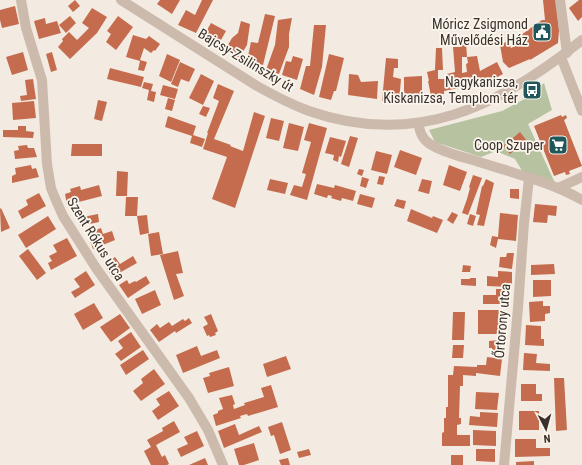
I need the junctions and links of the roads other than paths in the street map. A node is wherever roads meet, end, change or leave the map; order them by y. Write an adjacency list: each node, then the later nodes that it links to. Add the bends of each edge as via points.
1 (21, 0): 12 (street, Szent Rókus utca, via 26,28 42,80 47,164 55,198 63,216 96,268 189,398 208,430)
2 (122, 0): 7 (street, Bajcsy-Zsilinszky út, via 256,86 297,106 339,120 359,123)
3 (560, 0): 5 (street)
4 (582, 40): 5 (street, Bajcsy-Zsilinszky út)
5 (564, 55): 6 (street); 7 (street, Bajcsy-Zsilinszky út, via 527,81 495,98 465,111)
6 (582, 111)
7 (418, 124): 9 (street, via 422,136 434,146)
8 (582, 177): 10 (street)
9 (529, 179): 10 (street); 13 (street, Őrtorony utca)
10 (558, 188): 11 (street)
11 (582, 200)
12 (223, 465)
13 (504, 465)

